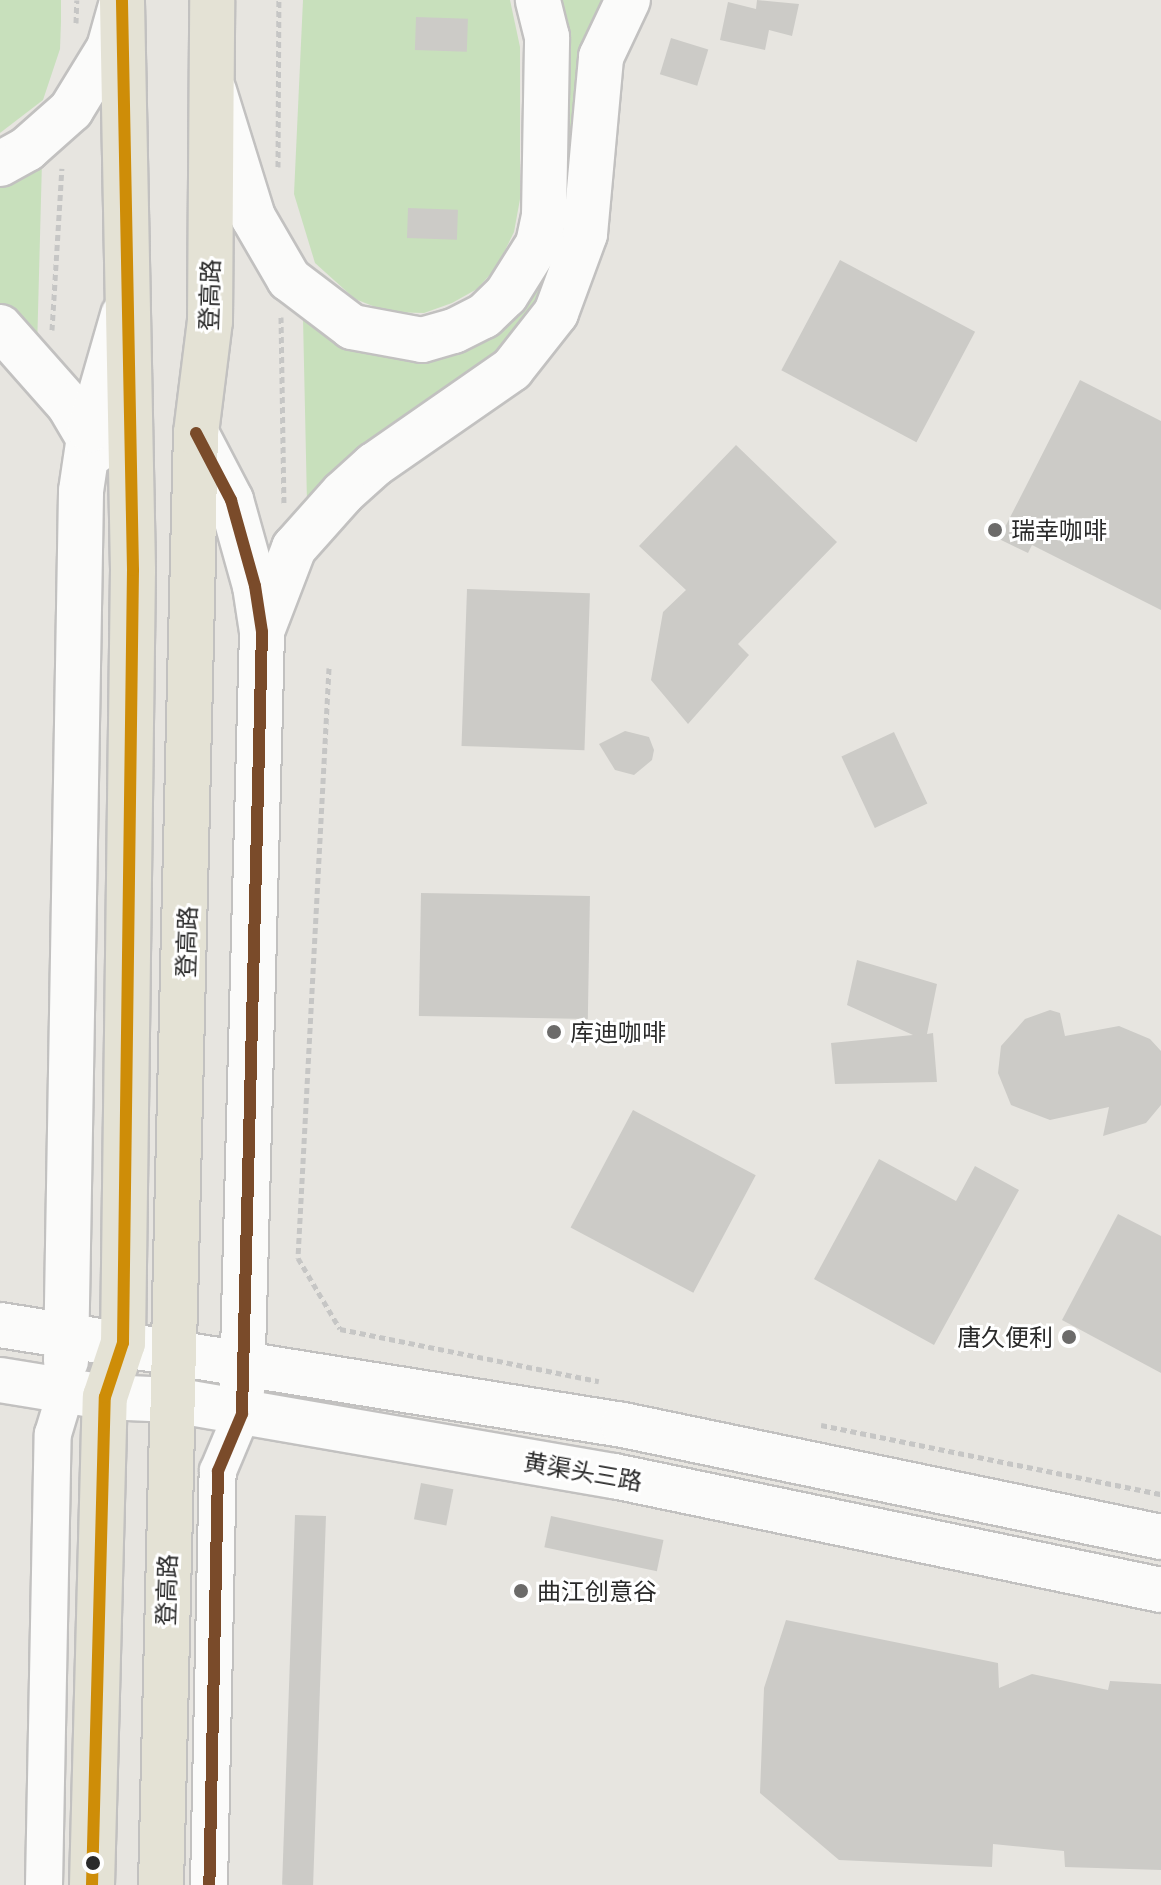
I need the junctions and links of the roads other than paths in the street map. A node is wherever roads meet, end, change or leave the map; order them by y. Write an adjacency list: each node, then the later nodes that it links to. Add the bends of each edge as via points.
1 (212, 0): 5 (main road, 登高路)
2 (538, 0): 5 (street, via 547,37 544,216 538,244 506,295 484,316 422,340 352,327 289,279 253,217)
3 (628, 0): 12 (street, via 601,57 585,234 556,313 512,369 374,465 343,493 294,548 276,582)
4 (122, 2): 6 (street, via 109,48 66,115 27,149); 7 (main road)
5 (211, 83): 9 (main road, 登高路, via 210,321)
6 (0, 164)
7 (127, 297): 10 (street); 11 (main road)
8 (0, 327): 10 (street, via 49,379)
9 (196, 433): 12 (street, via 231,500); 16 (main road, 登高路)
10 (89, 439): 11 (street, via 119,505); 14 (street, via 79,553)
11 (133, 570): 15 (main road)
12 (262, 632): 17 (street)
13 (0, 1325): 14 (street)
14 (67, 1334): 15 (street); 19 (street)
15 (123, 1343): 16 (street); 19 (main road)
16 (174, 1351): 17 (street); 20 (main road, 登高路)
17 (243, 1363): 21 (street); 22 (street, via 623,1425)
18 (0, 1380): 19 (street, 黄渠头三路)
19 (85, 1394): 20 (street, 黄渠头三路); 24 (street, via 53,1434); 25 (main road)
20 (173, 1400): 21 (street, 黄渠头三路); 26 (main road, 登高路)
21 (242, 1414): 23 (street, 黄渠头三路, via 614,1476); 27 (street, via 218,1471)
22 (1161, 1537)
23 (1161, 1590)
24 (44, 1885)
25 (92, 1885)
26 (161, 1885)
27 (209, 1885)

